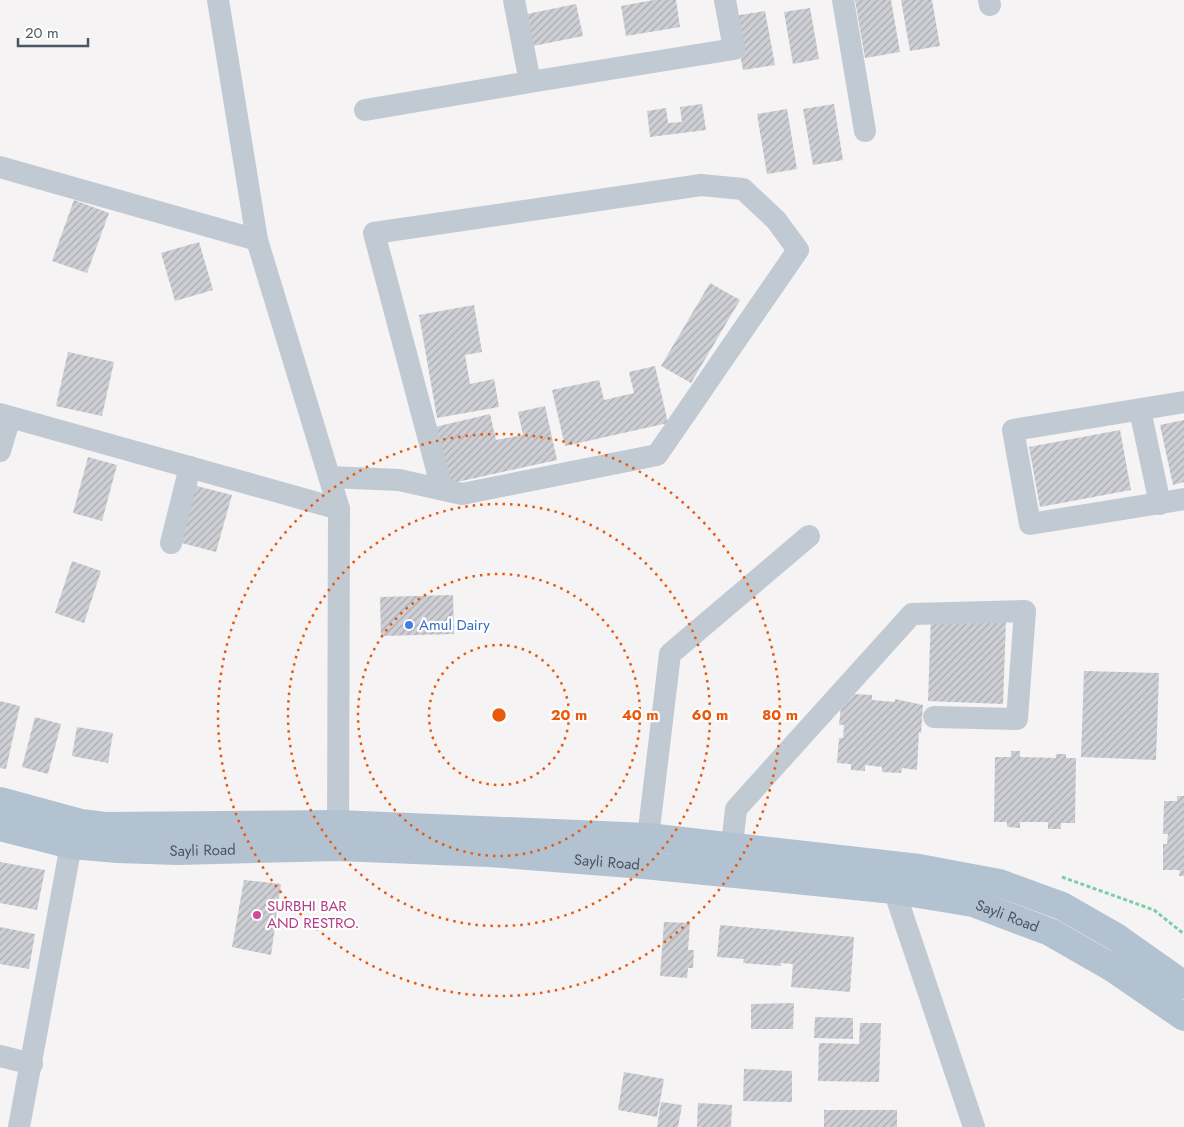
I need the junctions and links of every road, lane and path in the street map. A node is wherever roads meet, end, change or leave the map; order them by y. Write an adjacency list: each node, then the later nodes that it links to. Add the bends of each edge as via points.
1 (218, 0): 9 (street)
2 (514, 0): 5 (street)
3 (724, 0): 5 (street, via 734,49)
4 (843, 0): 7 (street)
5 (530, 82): 6 (street)
6 (365, 110)
7 (865, 131)
8 (0, 167): 9 (street)
9 (257, 240): 15 (street)
10 (1184, 402): 11 (street)
11 (1140, 410): 18 (street); 18 (street, via 1013,430 1030,524)
12 (5, 416): 13 (street); 14 (street)
13 (0, 451)
14 (190, 467): 19 (street); 21 (street)
15 (330, 477): 16 (street, via 399,480); 19 (street)
16 (442, 489): 16 (street, via 462,494 657,455 798,250 776,220 743,189 701,185 374,233)
17 (1184, 499): 18 (street)
18 (1160, 504)
19 (339, 509): 25 (street)
20 (809, 536): 26 (street, via 670,654)
21 (171, 543)
22 (934, 717): 28 (street, via 1017,720 1025,611 912,614 736,809)
23 (0, 801): 25 (main road, via 81,823 105,826)
24 (0, 827): 27 (main road, Sayli Road)
25 (338, 836): 26 (main road); 27 (main road, Sayli Road, via 177,851); 29 (main road, Sayli Road, via 490,853)
26 (648, 838): 28 (main road); 29 (street)
27 (72, 844): 34 (street)
28 (730, 861): 29 (main road, Sayli Road); 30 (main road, Sayli Road); 31 (main road, via 919,868 999,883 1087,919)
29 (644, 865)
30 (894, 890): 32 (main road, Sayli Road, via 973,903 1050,932 1111,967); 36 (street)
31 (1184, 985)
32 (1184, 1017)
33 (0, 1056): 34 (street)
34 (32, 1064): 35 (street)
35 (19, 1127)
36 (974, 1127)

